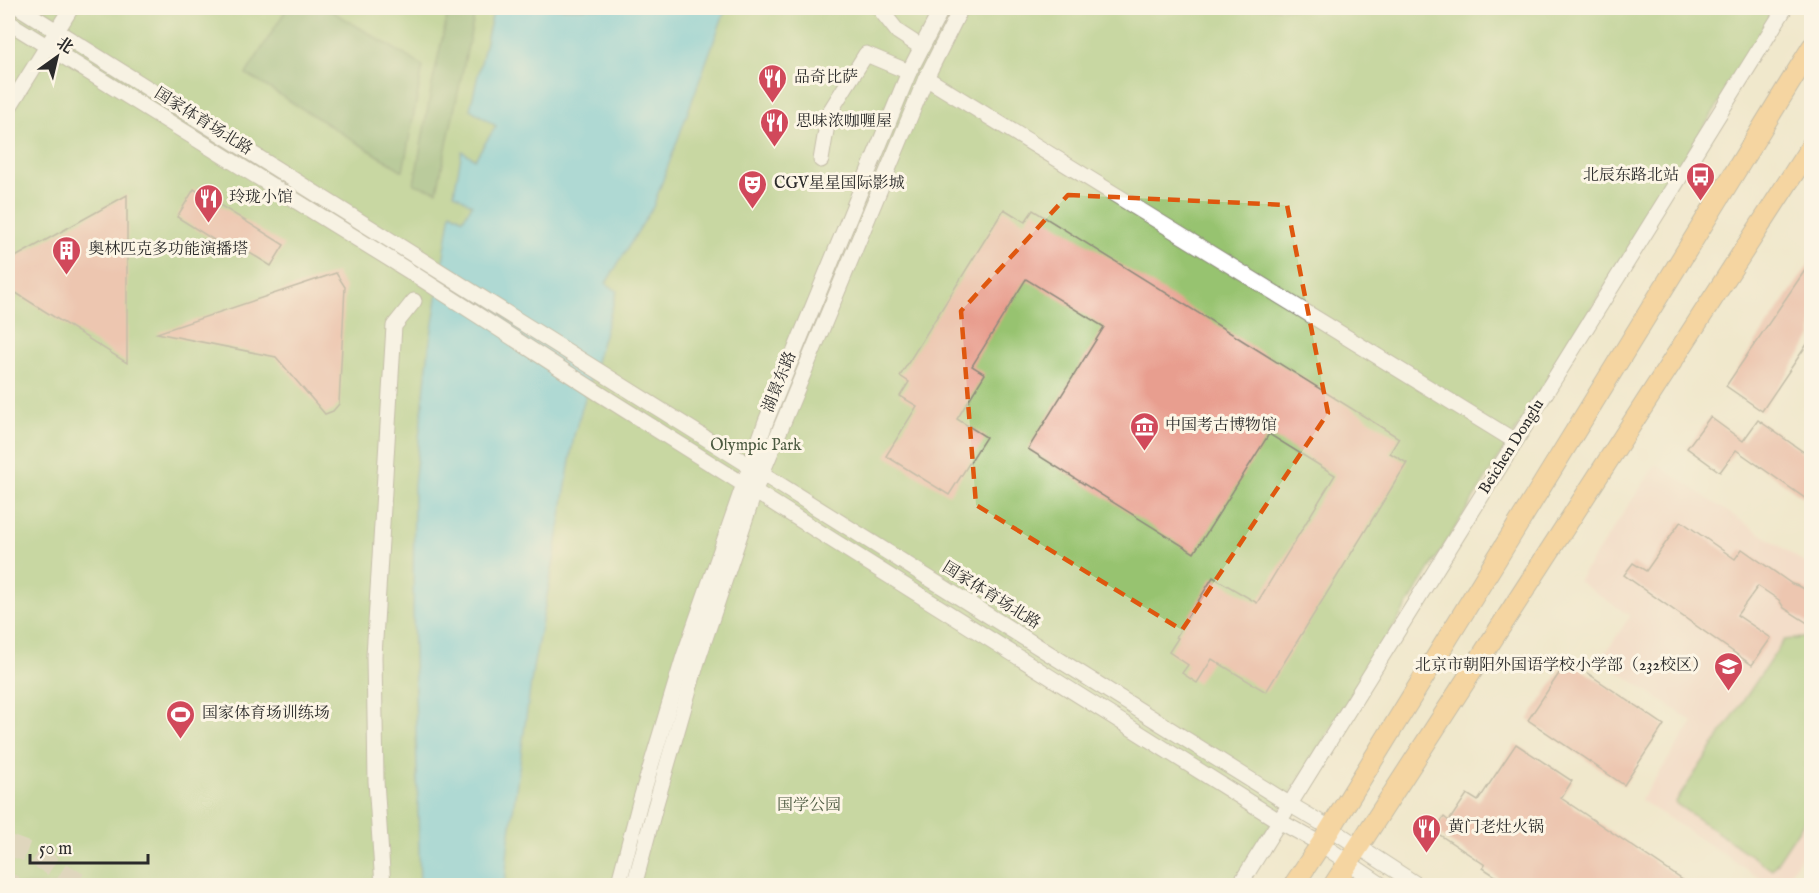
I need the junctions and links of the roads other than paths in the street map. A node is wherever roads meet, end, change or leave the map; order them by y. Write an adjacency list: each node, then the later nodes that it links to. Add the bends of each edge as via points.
1 (20, 8): 8 (street, 国家体育场北路)
2 (71, 8): 8 (street)
3 (879, 8): 10 (street, via 898,32)
4 (942, 8): 10 (street, 湖景东路)
5 (961, 8): 13 (street, 湖景东路)
6 (1785, 8): 18 (street, Beichen Donglu)
7 (8, 22): 9 (street, 国家体育场北路)
8 (57, 30): 9 (street); 19 (street, 国家体育场北路)
9 (47, 46): 14 (street); 20 (street, 国家体育场北路)
10 (921, 47): 12 (street, 湖景东路)
11 (1812, 47): 23 (main road)
12 (909, 72): 16 (street, via 866,54 829,113); 19 (street, 湖景东路, via 766,421)
13 (926, 78): 18 (street); 19 (street, 湖景东路)
14 (8, 109)
15 (1812, 145): 24 (main road)
16 (821, 160)
17 (414, 301): 26 (street, via 394,326 374,644 376,781)
18 (1515, 441): 21 (street, Beichen Donglu)
19 (757, 471): 20 (street, 湖景东路); 21 (street, 国家体育场北路)
20 (750, 488): 22 (street, 国家体育场北路); 27 (street, 湖景东路, via 684,656); 28 (street, 湖景东路)
21 (1289, 804): 22 (street, Beichen Donglu); 23 (street, 国家体育场北路)
22 (1279, 821): 23 (street, 国家体育场北路); 29 (street, Beichen Donglu)
23 (1326, 836): 24 (street, 国家体育场北路); 25 (street, 国家体育场北路); 30 (main road)
24 (1357, 846): 25 (main road); 33 (street, 国家体育场北路)
25 (1346, 863): 31 (main road); 32 (street, 国家体育场北路)
26 (383, 885)
27 (618, 885)
28 (634, 885)
29 (1239, 885)
30 (1293, 885)
31 (1333, 885)
32 (1383, 885)
33 (1419, 885)

